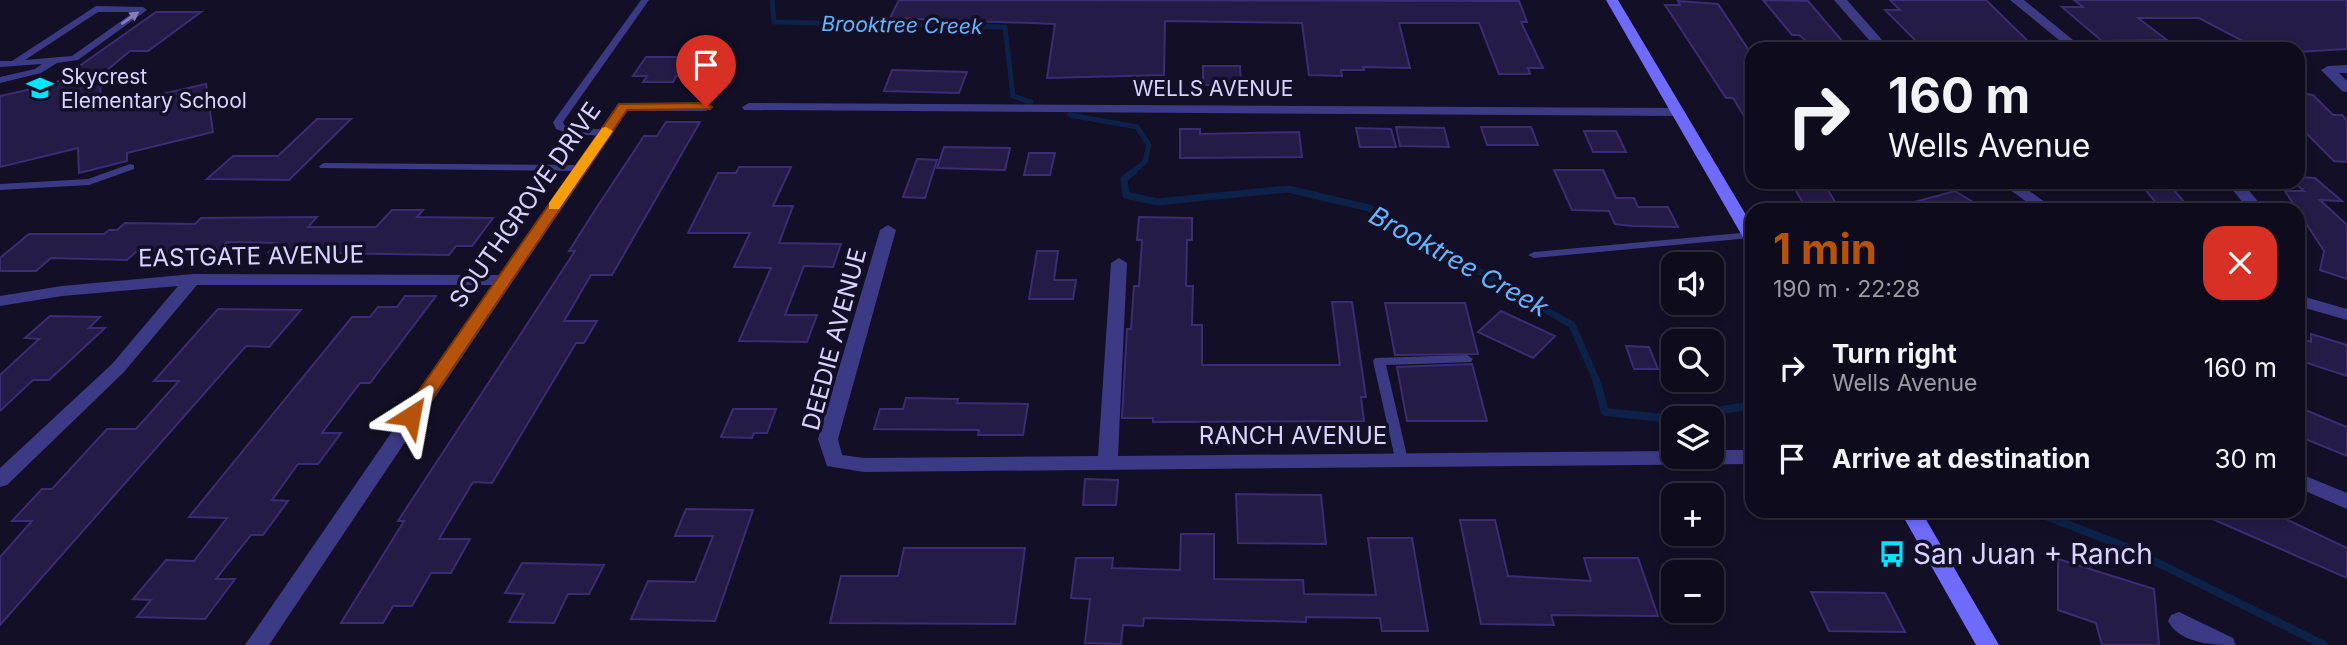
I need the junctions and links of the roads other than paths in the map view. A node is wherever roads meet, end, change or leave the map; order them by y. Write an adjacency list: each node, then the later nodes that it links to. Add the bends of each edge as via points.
1 (645, 0): 16 (lane, via 558,122 569,131)
2 (1612, 0): 15 (main road)
3 (1840, 0): 5 (street)
4 (2016, 0): 6 (street)
5 (1878, 42)
6 (2069, 42)
7 (54, 61): 9 (lane); 9 (lane, one-way to 9, via 75,58 143,9 96,9); 11 (lane, via 38,71)
8 (0, 64): 9 (lane)
9 (13, 64)
10 (2347, 69): 12 (street, via 2328,70)
11 (0, 80)
12 (2347, 88)
13 (706, 107): 16 (street, SOUTHGROVE DRIVE, via 623,107)
14 (748, 107): 15 (street, WELLS AVENUE)
15 (1677, 112): 25 (main road)
16 (605, 133): 19 (street, SOUTHGROVE DRIVE)
17 (324, 166): 19 (lane)
18 (130, 167): 20 (lane, via 89,181)
19 (581, 169): 31 (street, SOUTHGROVE DRIVE)
20 (0, 187)
21 (2017, 189): 23 (street)
22 (2240, 189): 24 (street)
23 (2038, 203)
24 (2251, 203)
25 (1745, 227)
26 (888, 230): 38 (street, DEEDIE AVENUE, via 828,439)
27 (1745, 237): 28 (lane)
28 (1534, 255)
29 (1119, 264): 39 (street)
30 (193, 279): 31 (street, EASTGATE AVENUE); 32 (street, EASTGATE AVENUE, via 99,285); 40 (street, via 118,368)
31 (503, 279): 45 (street, SOUTHGROVE DRIVE)
32 (0, 301)
33 (2305, 302): 34 (street)
34 (2347, 315)
35 (1467, 359): 37 (lane, via 1379,361)
36 (1745, 457): 37 (street, RANCH AVENUE)
37 (1401, 460): 39 (street, RANCH AVENUE)
38 (834, 461): 39 (street, RANCH AVENUE, via 864,465)
39 (1108, 462)
40 (0, 480)
41 (2305, 483): 42 (street)
42 (2347, 501)
43 (1914, 518): 46 (main road)
44 (2179, 621): 47 (street)
45 (256, 645)
46 (1988, 645)
47 (2225, 645)

